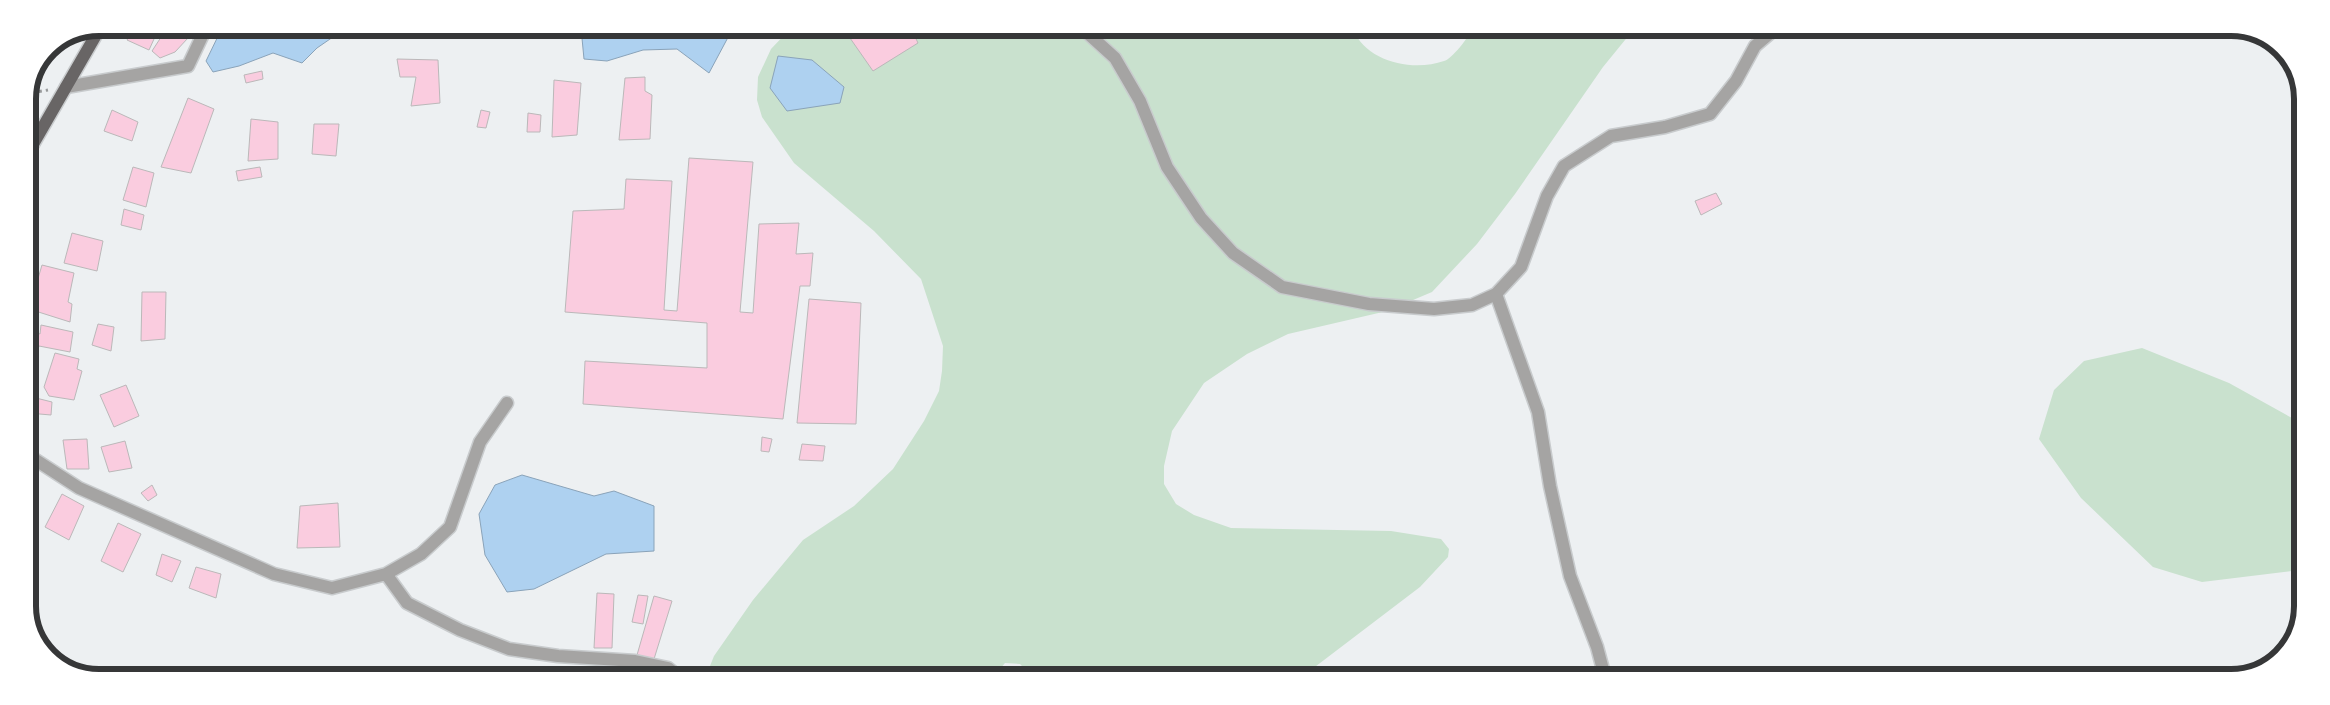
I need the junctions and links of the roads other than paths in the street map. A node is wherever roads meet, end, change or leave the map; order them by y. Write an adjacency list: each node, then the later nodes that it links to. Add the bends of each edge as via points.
1 (95, 36): 5 (main road)
2 (202, 36): 5 (street, via 188,66)
3 (1091, 36): 7 (street, via 1115,58 1140,101 1167,167 1201,218 1233,253 1282,287 1369,304 1434,309 1472,305)
4 (1768, 36): 7 (street, via 1755,46 1736,81 1710,114 1665,127 1612,136 1564,166 1547,196 1521,267)
5 (66, 87): 6 (main road)
6 (36, 139)
7 (1496, 294): 12 (street, via 1538,412 1570,576)
8 (507, 403): 10 (street, via 480,442 450,527 421,554)
9 (36, 460): 10 (street, via 79,488 274,574 332,588)
10 (386, 574): 11 (street, via 407,603 460,630 509,649 635,661)
11 (669, 669)
12 (1603, 669)

